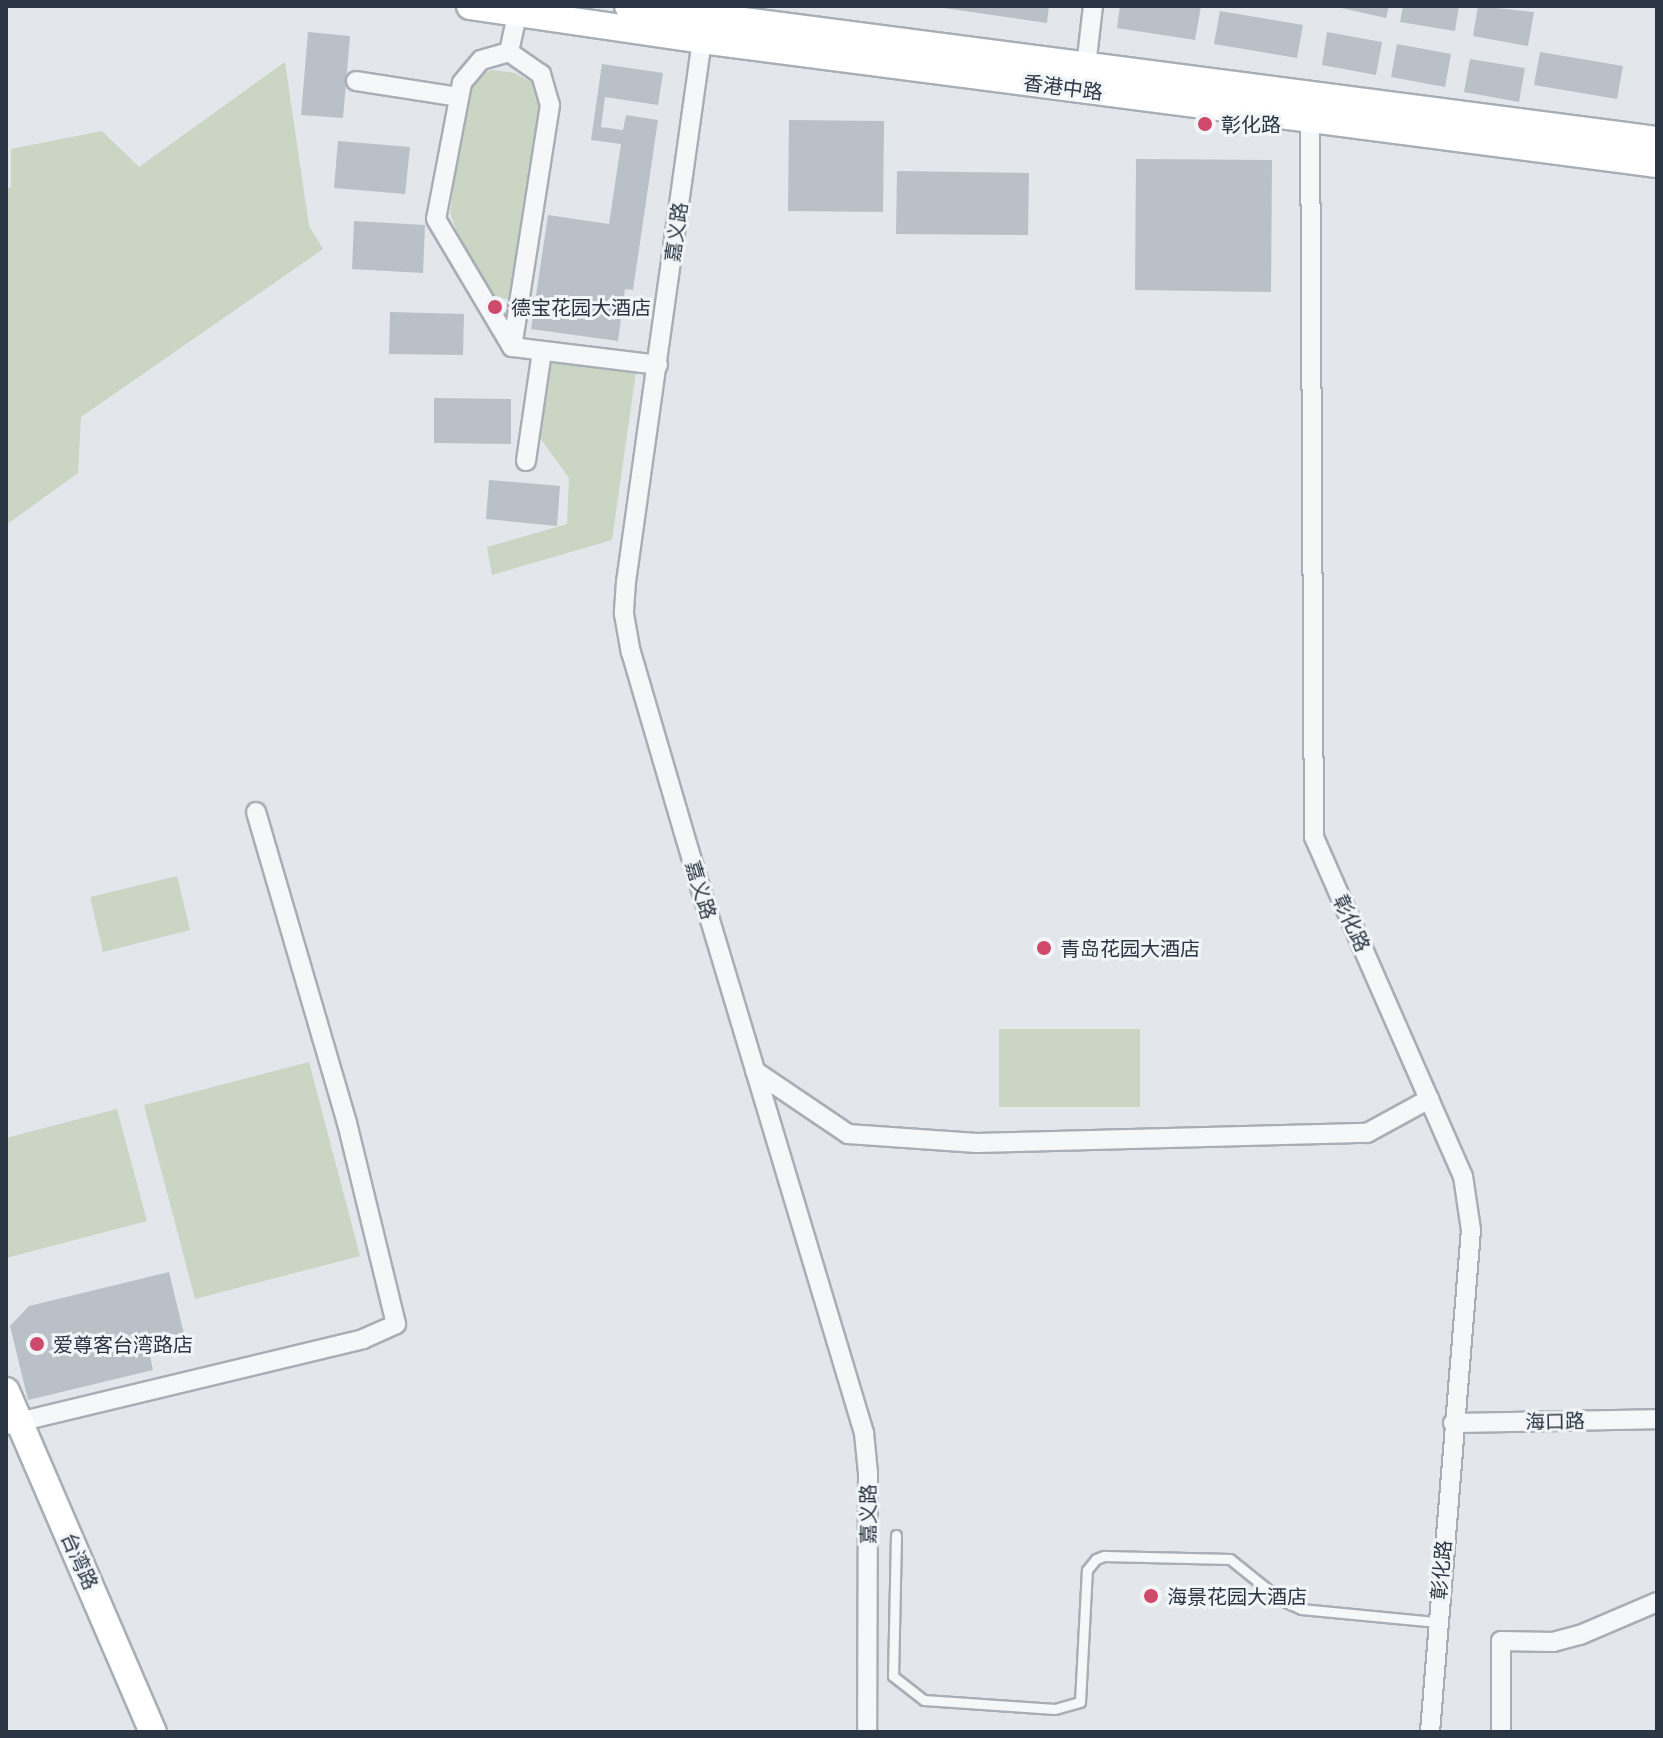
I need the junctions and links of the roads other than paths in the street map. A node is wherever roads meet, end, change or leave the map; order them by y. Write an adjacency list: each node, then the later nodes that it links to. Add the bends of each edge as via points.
1 (470, 6): 4 (main road, 香港中路)
2 (628, 6): 5 (main road, 香港中路)
3 (1093, 6): 8 (street)
4 (518, 9): 6 (main road, 香港中路); 7 (street)
5 (686, 10): 6 (street); 8 (main road, 香港中路)
6 (702, 40): 8 (main road, 香港中路); 16 (street, 嘉义路)
7 (509, 52): 10 (street, via 481,60 462,83); 14 (street, via 541,74 550,105)
8 (1085, 78): 11 (main road, 香港中路)
9 (356, 81): 10 (street)
10 (459, 97): 14 (street, via 436,219)
11 (1310, 108): 12 (main road, 香港中路); 13 (main road, 香港中路); 20 (street, 彰化路, via 1314,837)
12 (1657, 140)
13 (1657, 164)
14 (512, 347): 15 (street)
15 (542, 351): 16 (street); 17 (street)
16 (658, 365): 19 (street, 嘉义路, via 626,582 626,628)
17 (526, 461)
18 (256, 812): 24 (street, via 347,1123 396,1324 363,1339)
19 (755, 1071): 20 (street, via 848,1134 977,1143 1367,1133); 30 (street, 嘉义路, via 864,1433)
20 (1429, 1099): 23 (street, 彰化路, via 1463,1176 1471,1230)
21 (6, 1391): 24 (main road, 台湾路)
22 (1657, 1419): 23 (street, 海口路)
23 (1453, 1423): 27 (street, 彰化路)
24 (10, 1425): 28 (main road, 台湾路); 29 (main road, 台湾路)
25 (896, 1535): 27 (lane, via 893,1676 924,1700 1055,1709 1080,1702 1087,1570 1104,1556 1230,1559 1281,1600 1301,1609)
26 (1657, 1602): 32 (street, via 1553,1642 1501,1641)
27 (1437, 1622): 31 (street, 彰化路)
28 (135, 1732)
29 (153, 1732)
30 (867, 1732)
31 (1430, 1732)
32 (1501, 1732)

